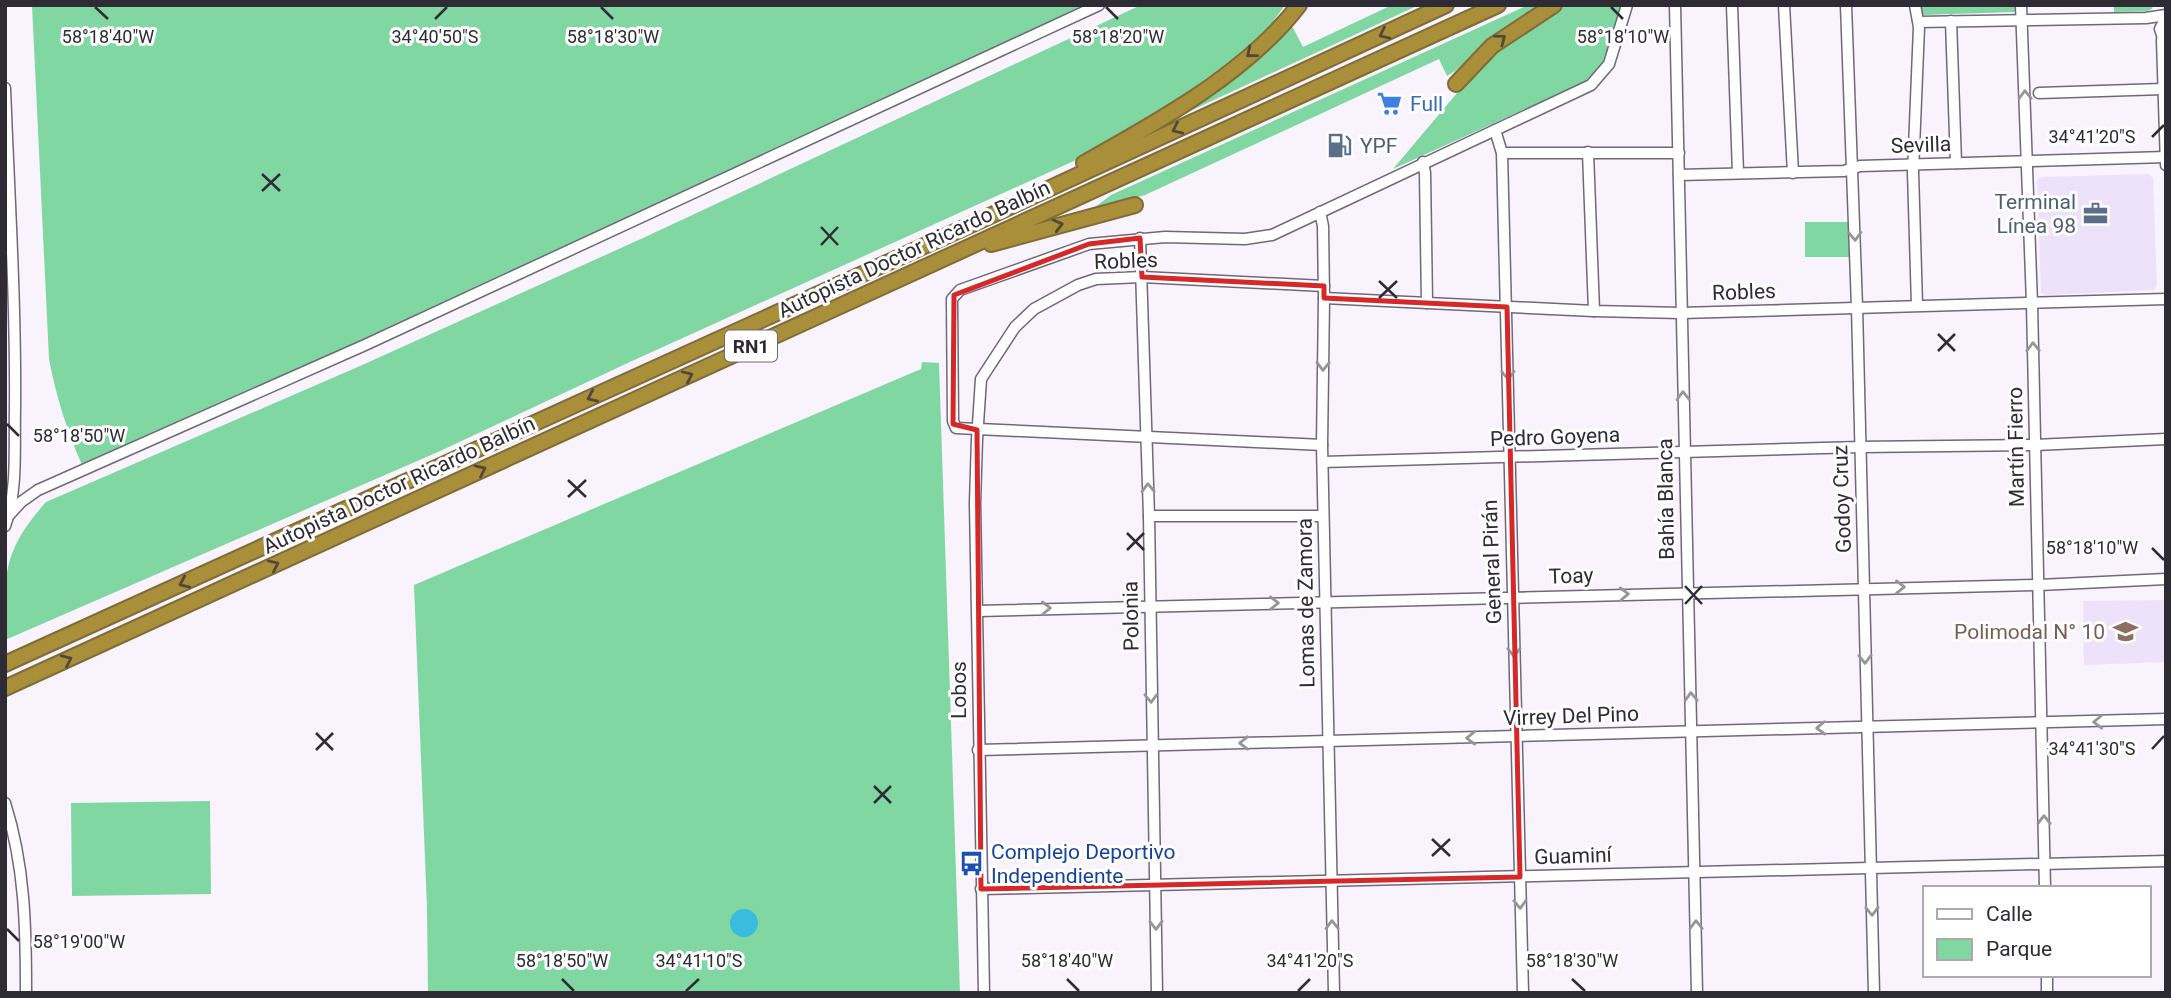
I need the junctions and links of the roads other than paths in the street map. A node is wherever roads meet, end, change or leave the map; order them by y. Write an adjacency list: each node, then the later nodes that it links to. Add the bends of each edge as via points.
1 (1100, 5): 63 (street)
2 (1299, 5): 38 (highway, one-way to 38, via 1273,36 1158,122)
3 (1446, 5): 38 (highway, Autopista Doctor Ricardo Balbín / RN1, one-way to 38)
4 (1498, 5): 40 (highway, Autopista Doctor Ricardo Balbín / RN1)
5 (1555, 5): 18 (highway, one-way to 5, via 1492,46)
6 (1627, 5): 22 (street, via 1612,57 1598,79)
7 (1675, 5): 25 (street, Bahía Blanca)
8 (1732, 5): 33 (street)
9 (1784, 5): 34 (street)
10 (1846, 5): 32 (street, Godoy Cruz)
11 (1915, 5): 16 (street)
12 (2021, 5): 14 (street, Martín Fierro)
13 (2163, 15): 14 (street); 17 (street)
14 (2022, 19): 15 (street); 28 (street, Martín Fierro, one-way to 14)
15 (1951, 21): 16 (street); 29 (street)
16 (1919, 22): 30 (street)
17 (2164, 42): 20 (street)
18 (1456, 84)
19 (5, 88): 62 (street, via 15,366)
20 (2163, 89): 21 (street); 26 (street)
21 (2039, 93)
22 (1495, 130): 24 (street, General Pirán); 27 (street)
23 (1588, 152): 24 (street); 25 (street); 50 (street)
24 (1502, 153): 48 (street, General Pirán)
25 (1679, 153): 35 (street, Bahía Blanca)
26 (2166, 158): 28 (street, Sevilla); 31 (street)
27 (1423, 162): 37 (street); 45 (street)
28 (2027, 162): 29 (street, Sevilla); 46 (street, Martín Fierro)
29 (1956, 163): 30 (street, Sevilla)
30 (1913, 165): 32 (street, Sevilla); 47 (street)
31 (2166, 165)
32 (1853, 168): 34 (street, Sevilla); 49 (street, Godoy Cruz, one-way to 49)
33 (1738, 173): 34 (street, Sevilla); 35 (street, Sevilla)
34 (1793, 173)
35 (1679, 175): 51 (street, Bahía Blanca)
36 (1135, 205): 40 (highway, one-way to 36)
37 (1320, 212): 39 (street, via 1262,237); 42 (street, Lomas de Zamora)
38 (979, 221): 76 (highway, Autopista Doctor Ricardo Balbín / RN1, one-way to 76)
39 (1140, 238): 41 (street, Polonia); 53 (street, via 1078,247 954,295 953,424)
40 (968, 247): 77 (highway, Autopista Doctor Ricardo Balbín / RN1, one-way to 40)
41 (1142, 277): 42 (street, Robles); 52 (street, Robles, via 1090,280 1034,309 1009,335); 54 (street, Polonia)
42 (1324, 286): 43 (street, Lomas de Zamora)
43 (1324, 298): 45 (street, Robles); 56 (street, Lomas de Zamora, one-way to 56)
44 (2166, 299): 46 (street, Robles)
45 (1427, 303): 48 (street, Robles)
46 (2032, 304): 47 (street, Robles); 57 (street, Martín Fierro, one-way to 46)
47 (1917, 305): 49 (street, Robles)
48 (1507, 307): 50 (street, Robles); 60 (street, General Pirán, one-way to 60)
49 (1857, 307): 51 (street, Robles); 58 (street, Godoy Cruz)
50 (1594, 311): 51 (street, Robles)
51 (1681, 313): 59 (street, Bahía Blanca, one-way to 51)
52 (979, 388): 53 (street, Lobos)
53 (978, 430): 54 (street); 75 (street, Lobos)
54 (1145, 435): 56 (street); 65 (street, Polonia, one-way to 54)
55 (2166, 439): 57 (street, Pedro Goyena)
56 (1322, 445): 61 (street, Lomas de Zamora)
57 (2035, 445): 58 (street, Pedro Goyena); 69 (street, Martín Fierro)
58 (1860, 447): 59 (street, Pedro Goyena); 70 (street, Godoy Cruz)
59 (1684, 452): 60 (street, Pedro Goyena); 71 (street, Bahía Blanca)
60 (1508, 457): 61 (street, Pedro Goyena); 72 (street, General Pirán)
61 (1323, 462): 66 (street, Lomas de Zamora)
62 (12, 483): 63 (street); 64 (street)
63 (33, 493): 64 (street)
64 (9, 515): 67 (street)
65 (1149, 516): 66 (street); 74 (street, Polonia)
66 (1323, 516): 73 (street, Lomas de Zamora)
67 (5, 526)
68 (2166, 579): 69 (street, Toay)
69 (2039, 585): 70 (street, Toay, one-way to 69); 79 (street, Martín Fierro)
70 (1863, 588): 71 (street, Toay); 80 (street, Godoy Cruz, one-way to 80)
71 (1688, 592): 72 (street, Toay, one-way to 71); 81 (street, Bahía Blanca, one-way to 71)
72 (1513, 597): 73 (street, Toay); 82 (street, General Pirán, one-way to 82)
73 (1326, 602): 74 (street, Toay, one-way to 73); 83 (street, Lomas de Zamora)
74 (1150, 605): 75 (street, Toay, one-way to 74); 84 (street, Polonia, one-way to 84)
75 (978, 611): 85 (street, Lobos)
76 (5, 664)
77 (5, 688)
78 (2166, 719): 79 (street, Virrey Del Pino, one-way to 79)
79 (2043, 723): 80 (street, Virrey Del Pino); 88 (street, Martín Fierro, one-way to 79)
80 (1866, 727): 81 (street, Virrey Del Pino, one-way to 81); 89 (street, Godoy Cruz)
81 (1692, 731): 82 (street, Virrey Del Pino); 90 (street, Bahía Blanca)
82 (1516, 737): 83 (street, Virrey Del Pino, one-way to 83); 91 (street, General Pirán)
83 (1328, 742): 84 (street, Virrey Del Pino, one-way to 84); 92 (street, Lomas de Zamora)
84 (1152, 745): 85 (street, Virrey Del Pino); 93 (street, Polonia)
85 (978, 750): 95 (street, Lobos)
86 (5, 803): 96 (street, via 20,858 26,914)
87 (2166, 861): 88 (street, Guaminí)
88 (2045, 863): 89 (street, Guaminí); 94 (street, Martín Fierro)
89 (1871, 869): 90 (street, Guaminí); 102 (street, Godoy Cruz, one-way to 102)
90 (1695, 872): 91 (street, Guaminí); 101 (street, Bahía Blanca, one-way to 90)
91 (1520, 877): 92 (street, Guaminí); 100 (street, General Pirán, one-way to 100)
92 (1331, 881): 93 (street, Guaminí); 99 (street, Lomas de Zamora, one-way to 92)
93 (1155, 886): 95 (street, Guaminí); 98 (street, Polonia, one-way to 98)
94 (2045, 886)
95 (981, 889): 97 (street, Lobos)
96 (26, 993)
97 (984, 993)
98 (1157, 993)
99 (1334, 993)
100 (1523, 993)
101 (1697, 993)
102 (1874, 993)

